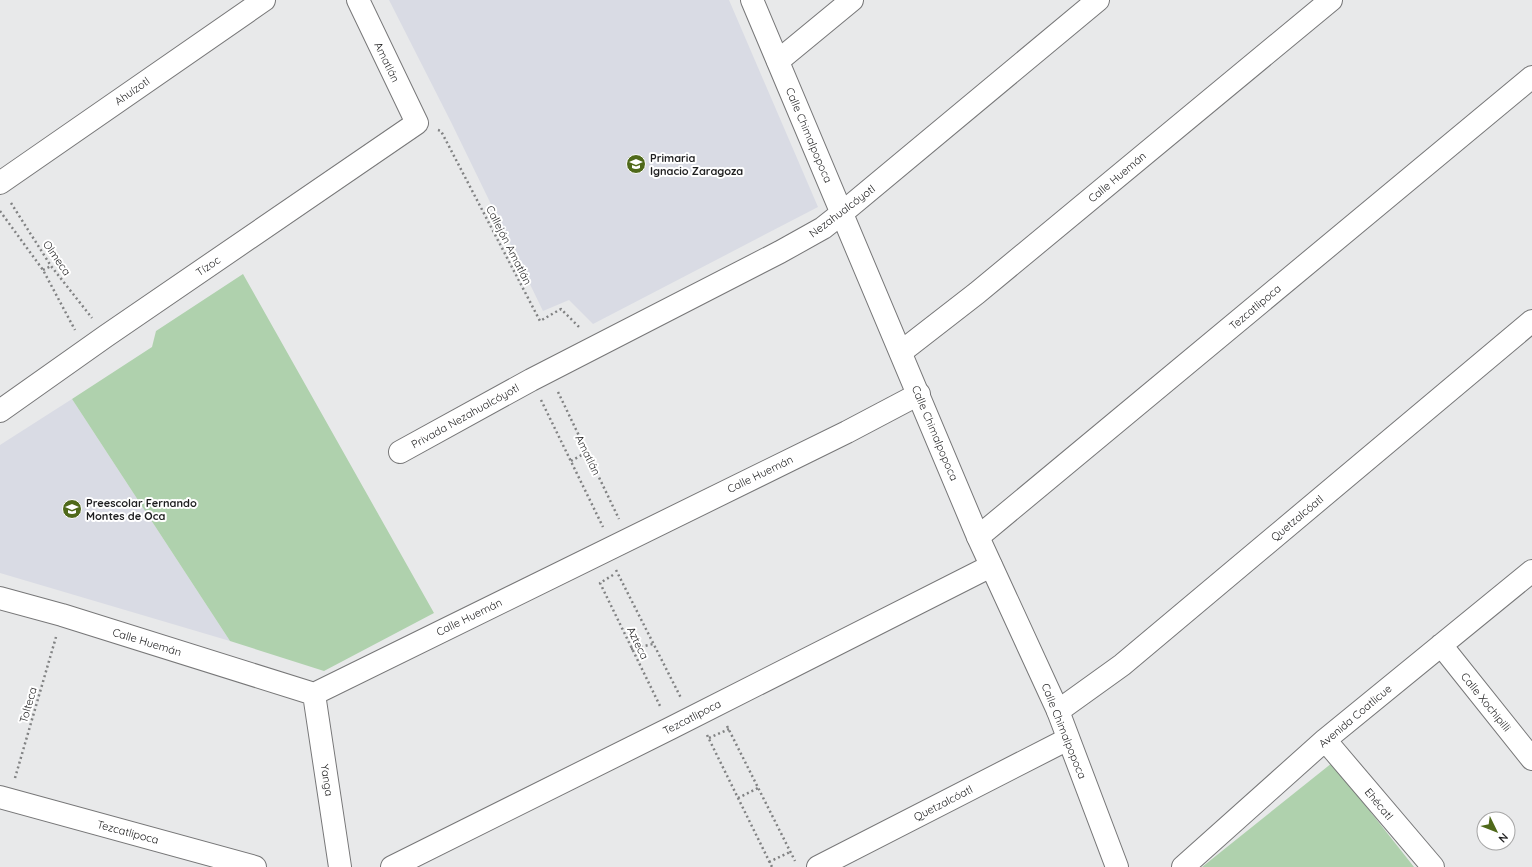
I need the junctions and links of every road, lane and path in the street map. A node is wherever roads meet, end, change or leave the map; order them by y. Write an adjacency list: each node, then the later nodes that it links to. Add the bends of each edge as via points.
1 (264, 0): 10 (street, Ahuízotl)
2 (358, 0): 9 (street, Amatlán)
3 (752, 0): 7 (street, Calle Chimalpopoca)
4 (852, 0): 7 (street)
5 (1098, 0): 12 (street, Nezahualcóyotl)
6 (1331, 0): 19 (street, Calle Huemán, via 977,293)
7 (778, 61): 12 (street, Calle Chimalpopoca)
8 (1532, 77): 26 (street, Tezcatlipoca)
9 (417, 123): 16 (street, Tízoc); 17 (path, Callejón Amatlán, via 441,131 540,321 560,309)
10 (4, 191): 13 (path, Olmeca)
11 (0, 211): 14 (path, Olmeca)
12 (842, 213): 17 (street, Nezahualcóyotl, via 823,228 780,252); 19 (street, Calle Chimalpopoca)
13 (51, 266): 14 (path); 16 (path, Olmeca)
14 (43, 270): 18 (path, Olmeca)
15 (1532, 321): 38 (street, Quetzalcóatl, via 1122,665)
16 (106, 336): 18 (street, Tízoc)
17 (599, 346): 20 (street, Nezahualcóyotl)
18 (86, 350): 22 (street, Tízoc)
19 (901, 352): 21 (street, Calle Chimalpopoca)
20 (539, 376): 23 (street, Privada Nezahualcóyotl); 24 (path, Amatlán); 25 (path, Amatlán)
21 (919, 394): 26 (street, Calle Chimalpopoca); 27 (street, Calle Huemán)
22 (0, 411)
23 (400, 452)
24 (587, 452): 25 (path); 27 (path, Amatlán)
25 (571, 461): 27 (path, Amatlán)
26 (978, 537): 28 (street, Calle Chimalpopoca)
27 (616, 545): 30 (path, Azteca); 36 (street, Calle Huemán)
28 (991, 566): 37 (street, Tezcatlipoca); 38 (street, Calle Chimalpopoca)
29 (1532, 571): 34 (street, Avenida Coatlicue)
30 (617, 573): 33 (path, Azteca); 35 (path, Azteca, via 600,583)
31 (0, 598): 32 (street, Calle Huemán)
32 (62, 615): 36 (street, Calle Huemán); 47 (path, Tolteca)
33 (653, 644): 35 (path); 39 (path, Azteca)
34 (1441, 645): 44 (street, Avenida Coatlicue); 45 (street, Calle Xochipilli)
35 (632, 649): 40 (path, Azteca)
36 (314, 694): 52 (street, Yanga)
37 (717, 705): 39 (street, Tezcatlipoca); 41 (path)
38 (1058, 711): 43 (street, Calle Chimalpopoca)
39 (694, 716): 40 (street, Tezcatlipoca); 42 (path, Azteca)
40 (671, 728): 53 (street, Tezcatlipoca)
41 (729, 729): 42 (path); 46 (path)
42 (709, 738): 48 (path, Azteca)
43 (1068, 739): 56 (street, Quetzalcóatl); 57 (street, Calle Chimalpopoca)
44 (1325, 740): 58 (street, Avenida Coatlicue); 59 (street, Ehécatl)
45 (1532, 759)
46 (758, 788): 48 (path); 49 (path)
47 (5, 798): 51 (street, Tezcatlipoca)
48 (738, 798): 50 (path, Azteca)
49 (790, 852): 50 (path); 55 (path)
50 (769, 862): 54 (path, Azteca)
51 (255, 867)
52 (340, 867)
53 (392, 867)
54 (772, 867)
55 (798, 867)
56 (818, 867)
57 (1117, 867)
58 (1183, 867)
59 (1433, 867)

